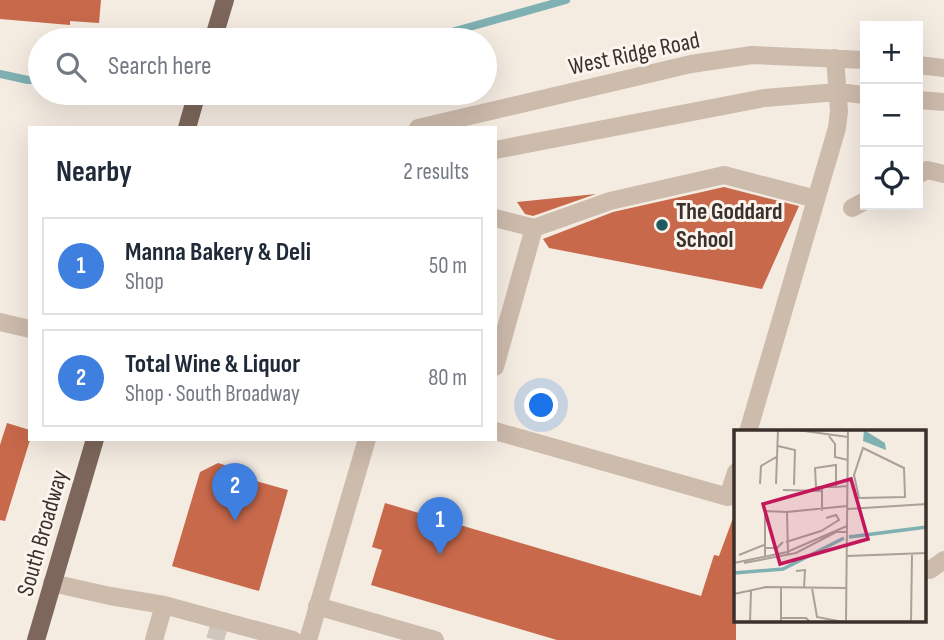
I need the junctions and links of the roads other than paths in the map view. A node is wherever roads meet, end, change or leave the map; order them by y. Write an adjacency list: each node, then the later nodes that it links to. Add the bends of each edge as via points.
1 (225, 0): 2 (main road)
2 (217, 28)
3 (835, 58): 4 (street, West Ridge Road); 7 (street); 13 (street, West Ridge Road, via 752,55 691,64)
4 (860, 60)
5 (923, 66): 6 (street)
6 (944, 68)
7 (838, 92): 8 (street); 14 (street, via 703,108); 17 (street, via 837,128)
8 (860, 94)
9 (923, 100): 10 (street)
10 (944, 102)
11 (194, 105): 12 (main road)
12 (188, 126)
13 (427, 126)
14 (497, 150)
15 (923, 172): 16 (street)
16 (944, 174)
17 (816, 199): 19 (street, via 724,175 610,201); 23 (street)
18 (497, 219): 19 (street)
19 (534, 228): 22 (street)
20 (0, 323): 21 (street)
21 (28, 329)
22 (497, 360)
23 (749, 430)
24 (497, 432): 28 (street)
25 (94, 441): 32 (main road, South Broadway)
26 (366, 441): 34 (street)
27 (734, 478): 28 (street)
28 (728, 497): 29 (street)
29 (734, 510)
30 (944, 560): 31 (street)
31 (926, 570)
32 (52, 583): 33 (street); 35 (main road, South Broadway)
33 (164, 605): 36 (street); 37 (street)
34 (317, 606): 38 (street); 39 (street)
35 (36, 640)
36 (154, 640)
37 (293, 640)
38 (308, 640)
39 (435, 640)

